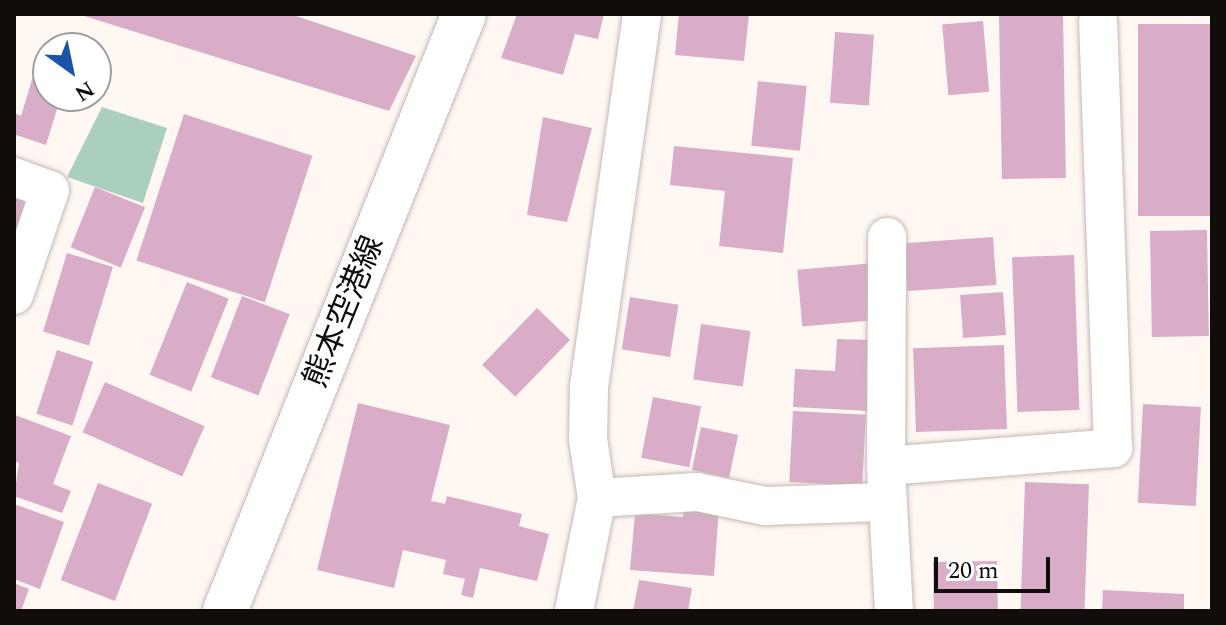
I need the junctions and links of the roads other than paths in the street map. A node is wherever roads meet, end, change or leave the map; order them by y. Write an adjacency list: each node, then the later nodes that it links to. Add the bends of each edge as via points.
1 (464, 14): 9 (main road, 熊本空港線)
2 (642, 14): 8 (street, via 586,412)
3 (1098, 21): 7 (street, via 1113,448)
4 (14, 177): 6 (street, via 50,190)
5 (887, 237): 7 (street)
6 (14, 295)
7 (885, 484): 8 (street, via 756,506 697,492); 11 (street)
8 (597, 498): 10 (street)
9 (225, 611)
10 (574, 611)
11 (894, 611)

